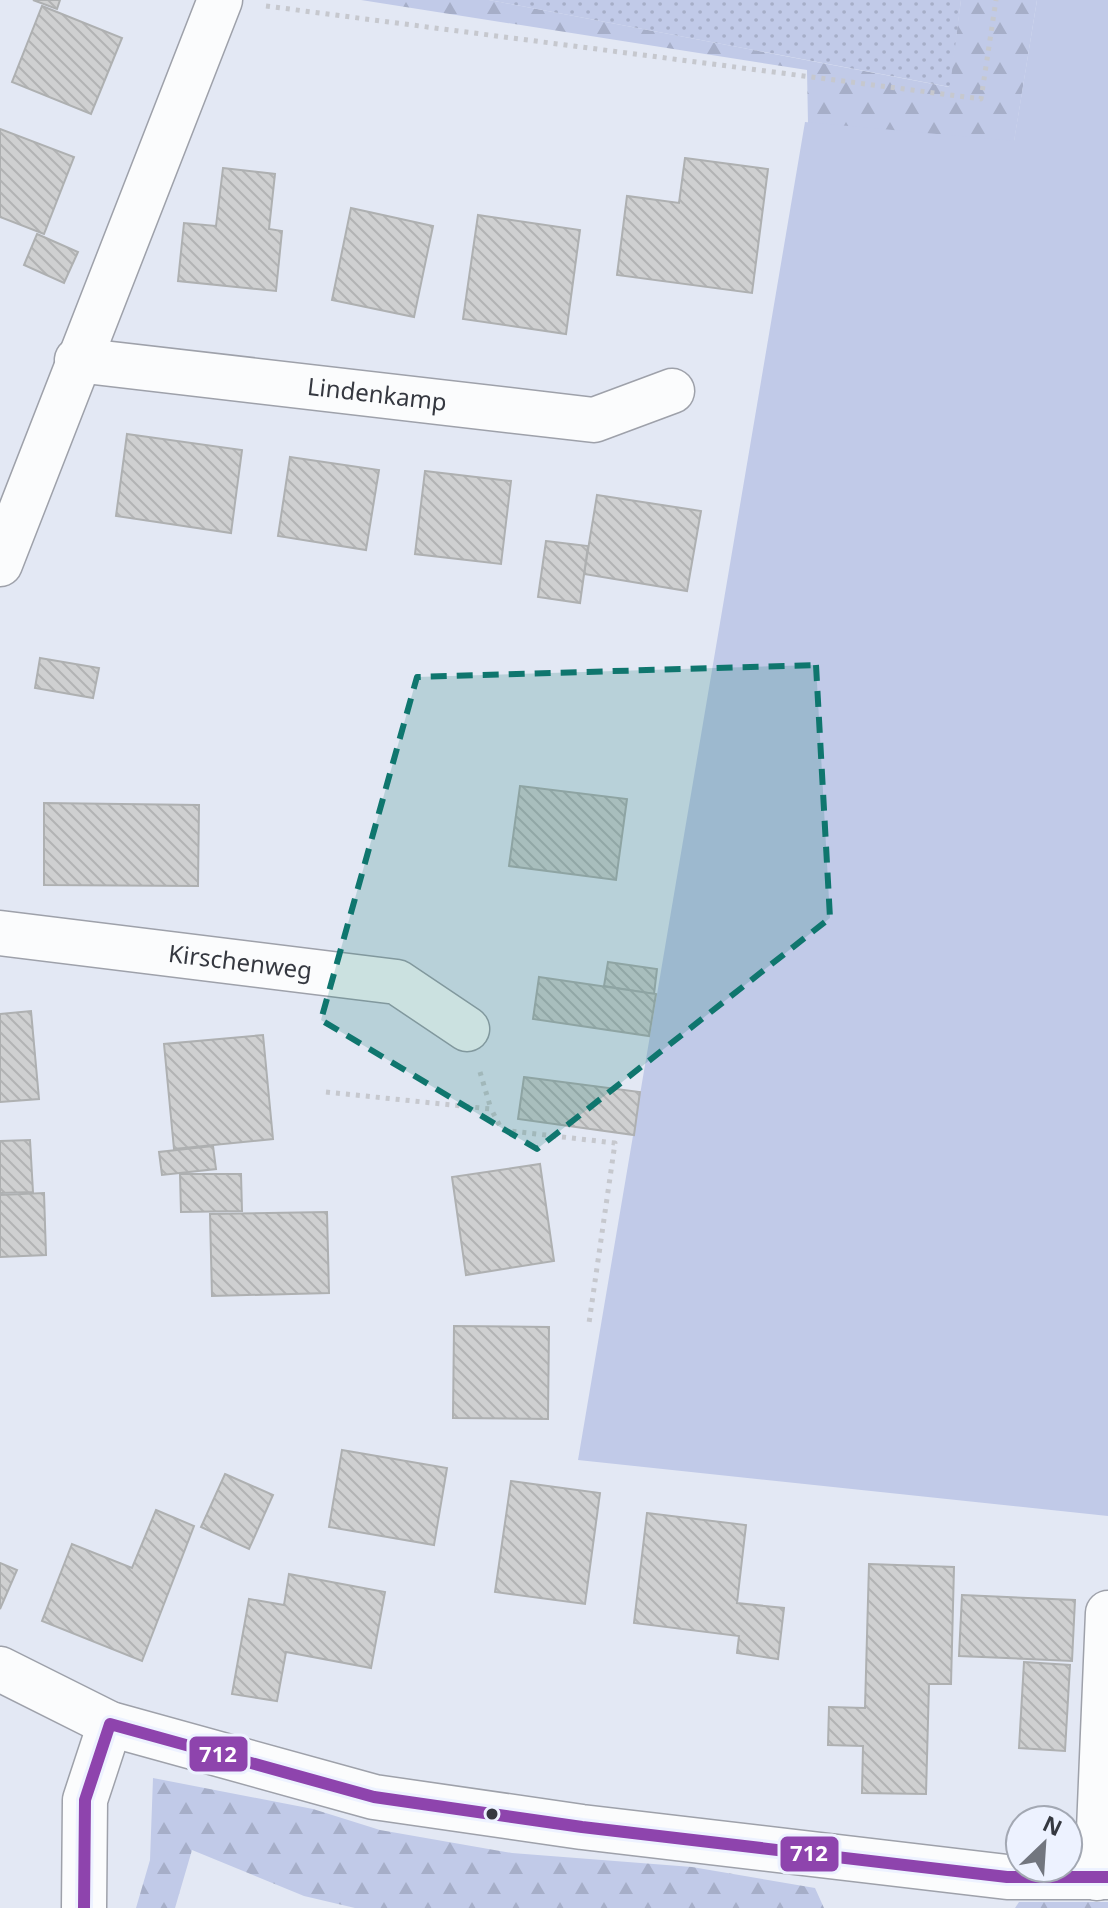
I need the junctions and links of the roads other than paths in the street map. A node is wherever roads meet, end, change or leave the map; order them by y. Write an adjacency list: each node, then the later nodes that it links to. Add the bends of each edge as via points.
1 (236, 2): 2 (street)
2 (77, 360): 3 (street, Lindenkamp, via 594,420); 4 (street)
3 (672, 391)
4 (0, 564)
5 (0, 933): 6 (street, Kirschenweg, via 397,982)
6 (467, 1029)
7 (1108, 1613): 10 (street)
8 (0, 1669): 9 (street)
9 (110, 1724): 10 (street, via 374,1797 1007,1877); 11 (street, via 85,1800)
10 (1103, 1877)
11 (84, 1908)

